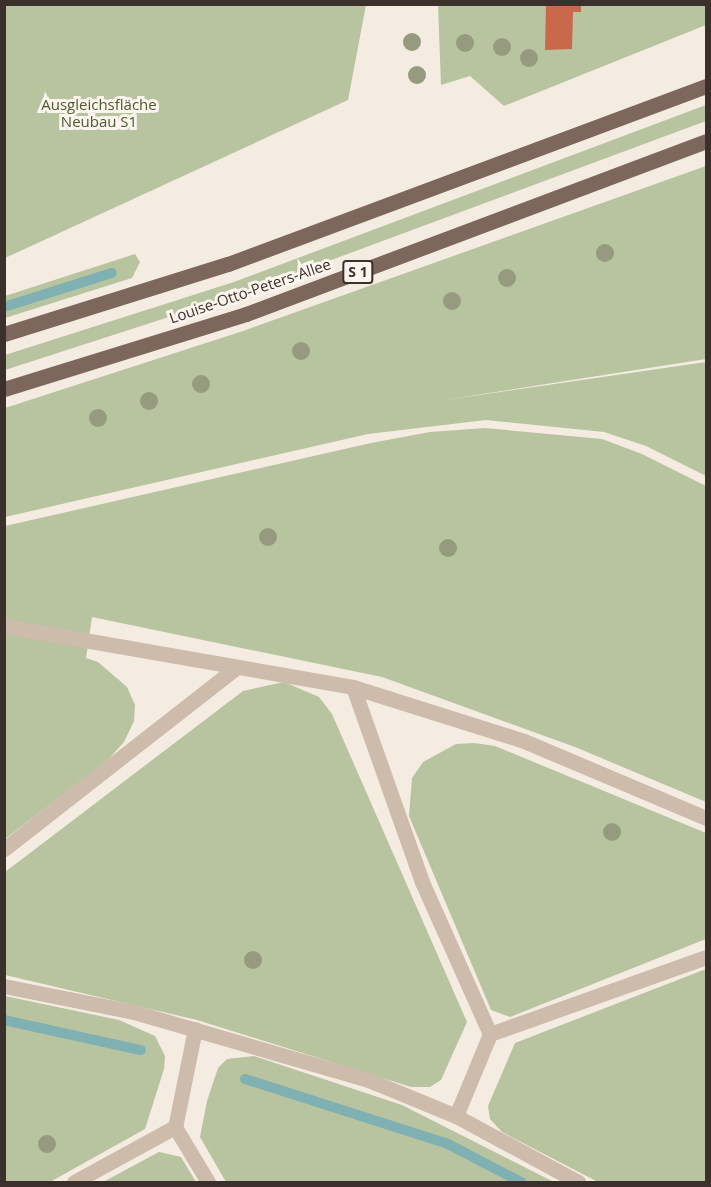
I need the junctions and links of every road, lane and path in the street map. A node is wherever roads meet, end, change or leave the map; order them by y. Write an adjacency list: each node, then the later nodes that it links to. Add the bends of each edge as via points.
1 (706, 86): 3 (main road, via 228,264)
2 (706, 141): 4 (main road, Louise-Otto-Peters-Allee / S 1, via 246,314)
3 (4, 334)
4 (4, 389)
5 (4, 626): 6 (lane)
6 (237, 667): 7 (lane); 9 (lane)
7 (353, 687): 8 (lane, via 524,741); 13 (lane, via 423,882)
8 (706, 818)
9 (4, 849)
10 (706, 957): 13 (lane)
11 (4, 986): 12 (lane)
12 (195, 1029): 14 (lane, via 371,1081); 15 (lane)
13 (490, 1034): 14 (lane)
14 (456, 1116): 18 (lane)
15 (175, 1127): 16 (lane); 17 (lane)
16 (74, 1182)
17 (208, 1182)
18 (578, 1182)

